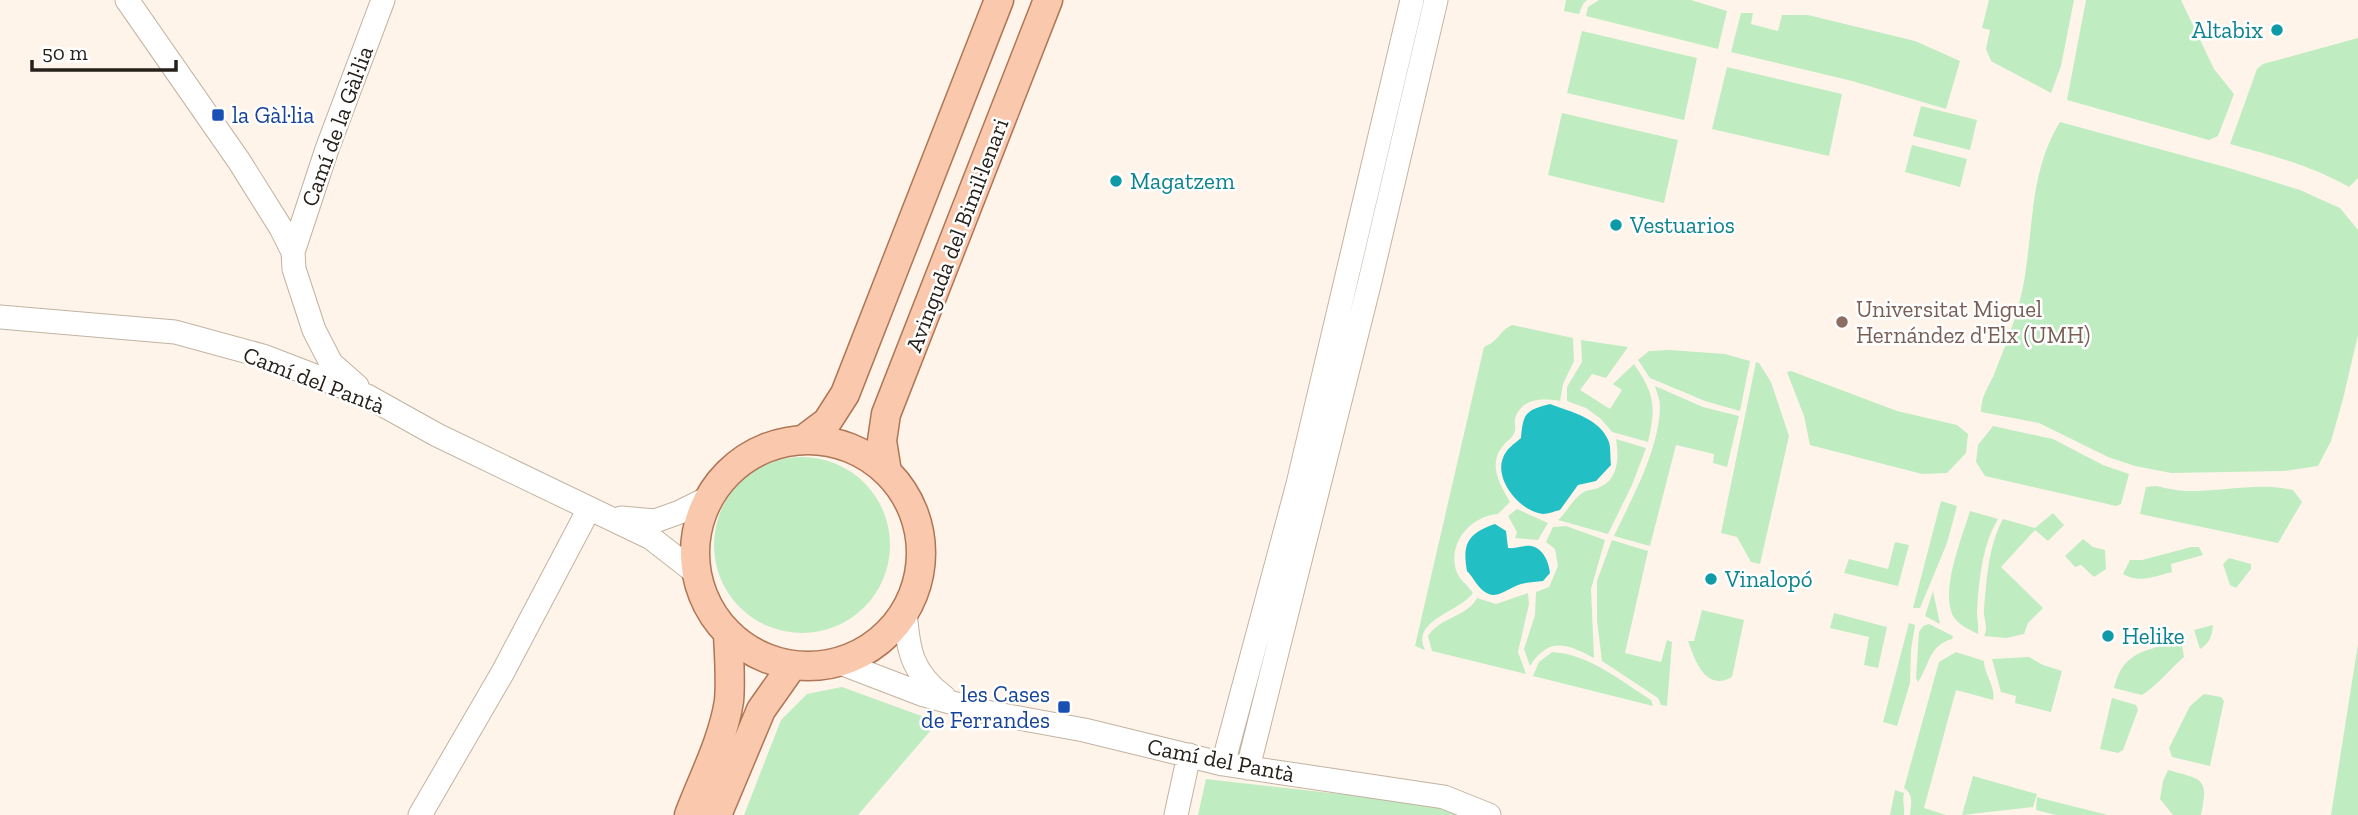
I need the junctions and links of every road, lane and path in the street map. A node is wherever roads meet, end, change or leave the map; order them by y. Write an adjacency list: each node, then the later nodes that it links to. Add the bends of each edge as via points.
1 (127, 0): 7 (street, via 239,160)
2 (383, 0): 7 (street, Camí de la Gàl·lia)
3 (999, 0): 10 (main road, Avinguda del Bimil·lenari, via 845,394 827,422)
4 (1048, 0): 11 (main road, Avinguda del Bimil·lenari, via 886,414 882,441)
5 (1412, 0): 21 (street, via 1298,484)
6 (1436, 0): 22 (street)
7 (293, 252): 9 (street, via 294,269 325,352)
8 (0, 317): 9 (street, Camí del Pantà, via 175,332 263,356)
9 (367, 396): 13 (street, Camí del Pantà)
10 (803, 440): 11 (main road, via 854,450); 12 (main road, via 775,445 747,458)
11 (887, 472): 15 (main road, via 908,502 919,532 919,573)
12 (710, 497): 13 (street, Camí del Pantà, via 655,521); 14 (main road, via 695,540)
13 (598, 513): 14 (street, Camí del Pantà, via 650,538); 23 (street)
14 (696, 573): 16 (main road, via 713,616)
15 (905, 610): 17 (main road, via 877,642); 19 (street, Camí del Pantà, via 916,669)
16 (728, 634): 18 (main road, via 759,656); 24 (main road, via 727,709)
17 (838, 662): 18 (main road); 19 (street, Camí del Pantà)
18 (792, 666): 25 (main road, via 761,710)
19 (952, 703): 20 (street, Camí del Pantà)
20 (1189, 755): 21 (street, Camí del Pantà); 26 (street)
21 (1223, 764): 22 (street, Camí del Pantà)
22 (1248, 768): 27 (street, Camí del Pantà, via 1444,797)
23 (419, 815)
24 (689, 815)
25 (717, 815)
26 (1176, 815)
27 (1489, 815)

